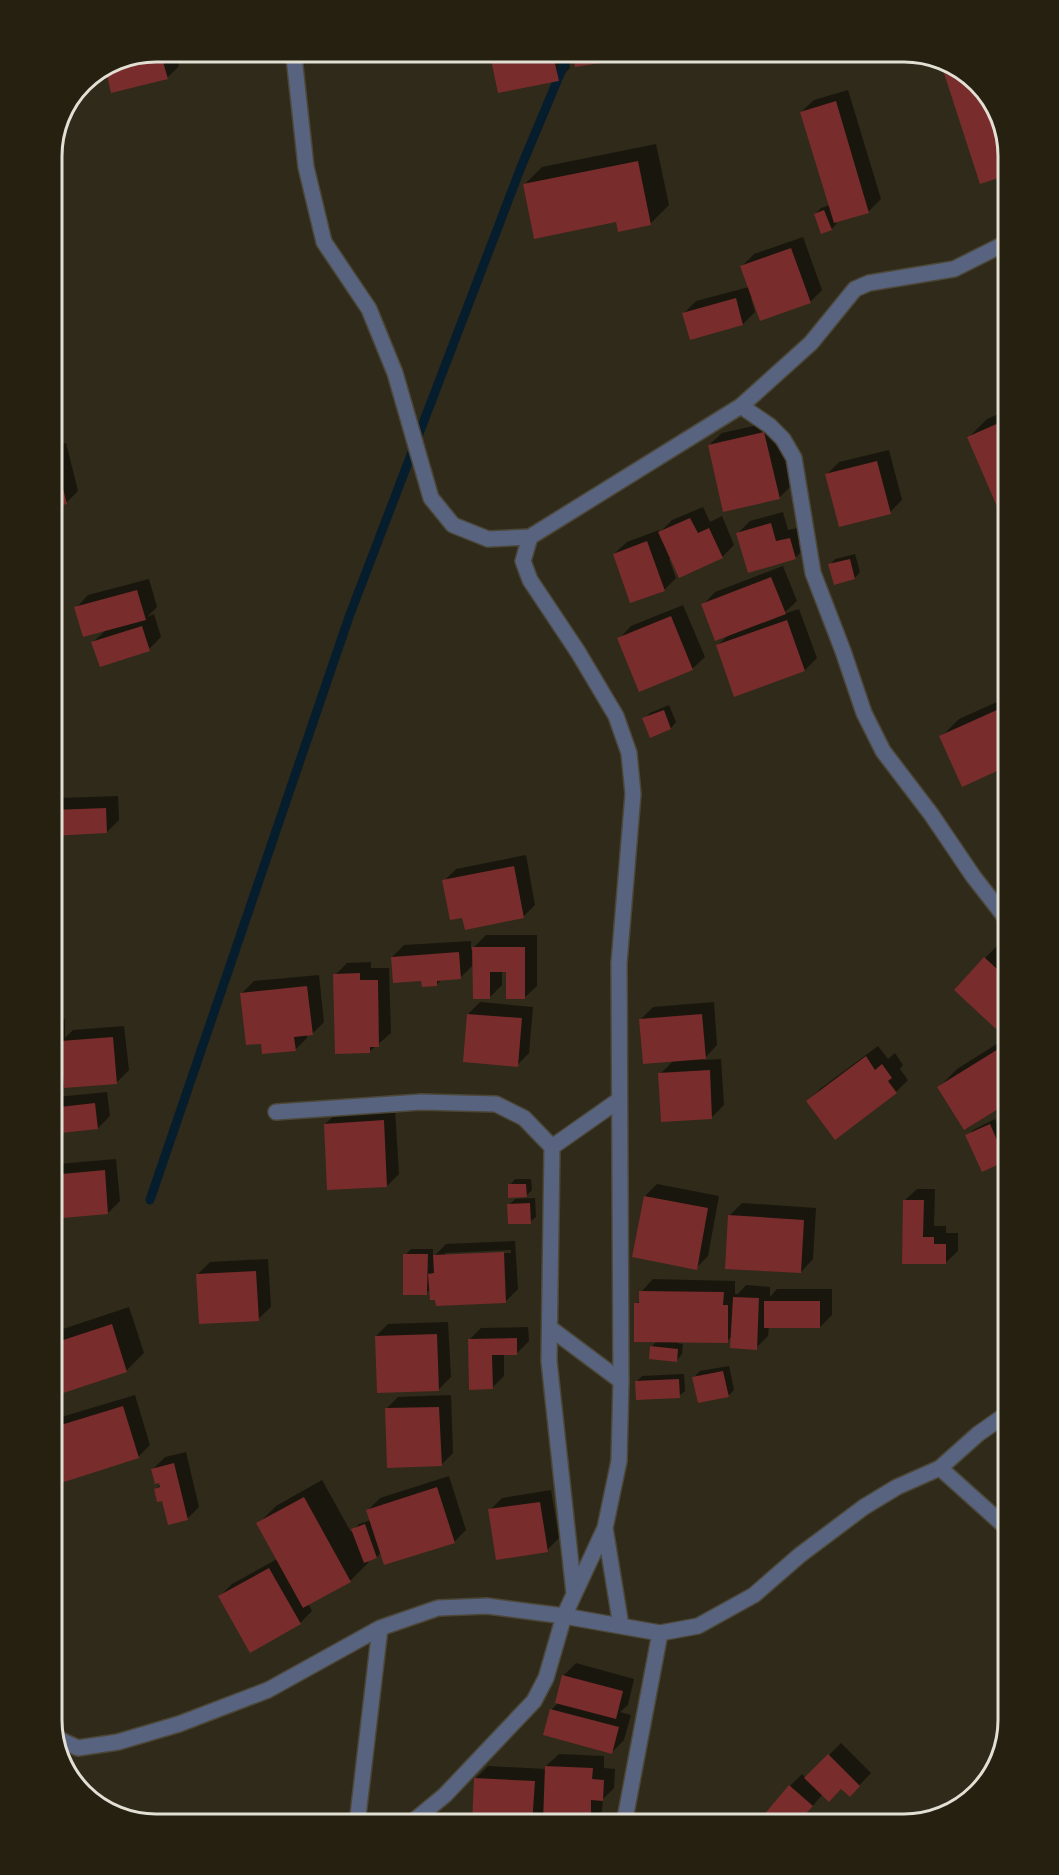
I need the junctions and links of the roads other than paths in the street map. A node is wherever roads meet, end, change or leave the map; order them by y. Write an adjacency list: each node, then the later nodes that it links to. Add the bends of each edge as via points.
1 (295, 62): 4 (street, via 306,167 324,242 369,309 395,373 431,498 453,525 488,538)
2 (998, 250): 3 (street, via 954,269 869,283 855,289 811,343)
3 (741, 406): 4 (street); 5 (street, via 770,426 794,458 813,573 864,713 883,751)
4 (530, 537): 6 (street, via 523,561 530,580 616,716 629,753 633,794 620,963)
5 (998, 908)
6 (619, 1100): 8 (street); 10 (street)
7 (276, 1112): 8 (street, via 421,1102 496,1104 524,1118)
8 (552, 1147): 9 (street)
9 (550, 1328): 10 (street); 15 (street, via 549,1361)
10 (621, 1380): 14 (street, via 619,1461)
11 (998, 1420): 12 (street)
12 (940, 1468): 13 (street); 19 (street, via 864,1507 754,1595 698,1626)
13 (998, 1520)
14 (605, 1528): 15 (street); 17 (street)
15 (574, 1593): 16 (street)
16 (564, 1616): 17 (street); 18 (street, via 487,1606 438,1608); 22 (street, via 546,1678 534,1701)
17 (621, 1626): 19 (street)
18 (380, 1628): 20 (street, via 268,1690 179,1725 118,1742 78,1748); 21 (street)
19 (660, 1633): 23 (street)
20 (64, 1742)
21 (358, 1813)
22 (423, 1813)
23 (626, 1814)

